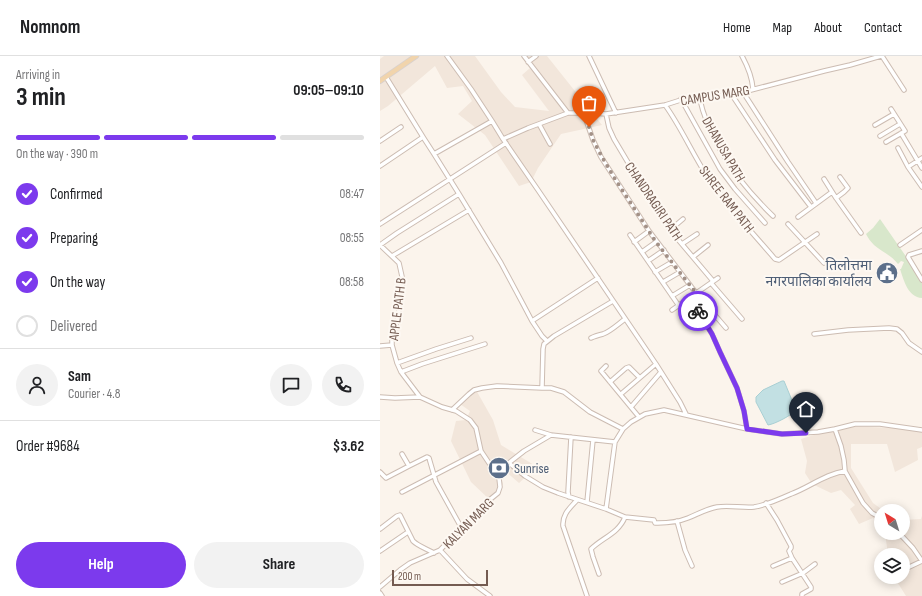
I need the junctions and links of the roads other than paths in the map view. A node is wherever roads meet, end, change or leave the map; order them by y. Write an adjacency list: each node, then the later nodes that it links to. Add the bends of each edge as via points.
1 (416, 56): 9 (main road)
2 (447, 56): 24 (street)
3 (524, 56): 8 (street)
4 (536, 56): 8 (street)
5 (589, 56): 20 (street)
6 (742, 56): 11 (street)
7 (882, 56): 11 (street, CAMPUS MARG); 12 (street)
8 (528, 62): 19 (street)
9 (386, 77): 10 (main road); 31 (street)
10 (380, 81)
11 (754, 90): 13 (street, CAMPUS MARG)
12 (904, 90)
13 (743, 92): 14 (street, CAMPUS MARG); 50 (street)
14 (732, 95): 15 (street, CAMPUS MARG); 51 (street, via 774,160)
15 (699, 96): 16 (street, CAMPUS MARG); 53 (street, DHANUSA PATH, via 707,121 730,164 744,185)
16 (682, 99): 17 (street, CAMPUS MARG); 56 (street, via 720,169)
17 (665, 105): 20 (street, CAMPUS MARG); 68 (street, SHREE RAM PATH, via 725,201 775,259 778,260)
18 (890, 109): 23 (street)
19 (568, 113): 21 (street, CAMPUS MARG); 25 (street, CAMPUS MARG)
20 (616, 113): 22 (street, CAMPUS MARG)
21 (584, 114): 22 (street, CAMPUS MARG); 61 (street, via 602,157)
22 (606, 114): 59 (street, CHANDRAGIRI PATH, via 614,139)
23 (894, 114): 26 (street); 27 (street)
24 (492, 121): 33 (street); 37 (street)
25 (539, 124): 33 (street, CAMPUS MARG); 35 (street)
26 (900, 124): 29 (street, via 905,131); 30 (street)
27 (875, 125)
28 (401, 127): 32 (street)
29 (901, 133): 34 (street); 39 (street)
30 (880, 136)
31 (423, 137): 37 (street); 40 (street)
32 (380, 141)
33 (505, 141): 44 (street, CAMPUS MARG); 85 (street)
34 (886, 142)
35 (550, 144)
36 (898, 148): 41 (street)
37 (434, 154): 44 (street)
38 (922, 158): 39 (street)
39 (917, 161): 41 (street); 42 (street)
40 (380, 166)
41 (908, 167): 46 (street)
42 (922, 168)
43 (840, 177): 49 (street, via 848,188)
44 (449, 179): 48 (street); 57 (street, CAMPUS MARG)
45 (824, 179): 47 (street)
46 (922, 187)
47 (832, 192): 49 (street); 50 (street)
48 (459, 194): 52 (street); 72 (street, via 403,229)
49 (836, 198): 62 (street)
50 (816, 203): 51 (street)
51 (811, 207): 54 (street)
52 (469, 210): 76 (street); 99 (street)
53 (773, 216)
54 (798, 217)
55 (684, 219): 59 (street)
56 (765, 223)
57 (380, 224)
58 (788, 224): 68 (street)
59 (670, 230): 69 (street, CHANDRAGIRI PATH)
60 (922, 230): 71 (street)
61 (649, 231): 66 (street); 67 (street)
62 (861, 233)
63 (697, 234): 69 (street)
64 (817, 234): 68 (street)
65 (630, 235): 66 (street)
66 (634, 242): 74 (street)
67 (656, 242): 73 (street); 74 (street)
68 (805, 242): 80 (street)
69 (682, 244): 77 (street, CHANDRAGIRI PATH)
70 (708, 245): 77 (street)
71 (900, 245)
72 (381, 248): 76 (street, APPLE PATH B)
73 (664, 250): 78 (street); 79 (street)
74 (642, 252): 78 (street)
75 (922, 252): 82 (street, via 909,254 908,257)
76 (392, 256): 106 (street, APPLE PATH B, via 399,263 403,280)
77 (693, 257): 89 (street, CHANDRAGIRI PATH)
78 (648, 262): 83 (street)
79 (672, 262): 83 (street); 84 (street)
80 (824, 263)
81 (922, 270): 82 (street)
82 (917, 271): 87 (street)
83 (655, 272): 88 (street)
84 (680, 272): 88 (street); 90 (street)
85 (598, 278): 94 (street); 99 (street)
86 (718, 278): 89 (street)
87 (922, 280)
88 (663, 282): 92 (street)
89 (712, 282): 91 (street); 98 (street, CHANDRAGIRI PATH)
90 (690, 285): 91 (street); 92 (street)
91 (696, 293): 93 (street); 100 (street)
92 (672, 296): 95 (street)
93 (690, 298): 95 (street); 126 (street, via 712,334 737,388)
94 (613, 301): 97 (street); 104 (street)
95 (679, 306): 96 (street)
96 (672, 310)
97 (625, 319): 103 (street, via 611,330); 110 (street)
98 (742, 319)
99 (532, 321): 104 (street)
100 (726, 328)
101 (814, 334): 108 (street, via 897,329)
102 (471, 338): 109 (street)
103 (591, 338)
104 (547, 341): 116 (street, via 543,346)
105 (485, 344): 112 (street)
106 (392, 345): 107 (street); 109 (street, APPLE PATH B)
107 (380, 346)
108 (922, 352)
109 (397, 363): 112 (street, APPLE PATH B)
110 (656, 364): 113 (street); 114 (street)
111 (606, 366): 115 (street, via 601,371)
112 (401, 372): 119 (street, APPLE PATH B)
113 (661, 372): 120 (street); 122 (street)
114 (639, 377): 115 (street, via 629,366); 117 (street)
115 (610, 382): 117 (street)
116 (542, 388): 121 (street, via 482,388 474,390); 125 (street, via 564,392 590,412)
117 (620, 394): 120 (street)
118 (380, 397): 119 (street)
119 (420, 398): 121 (street, KALYAN MARG)
120 (631, 407): 123 (street)
121 (452, 410): 133 (street, KALYAN MARG, via 470,420 476,428)
122 (686, 414): 123 (street, via 664,410); 126 (street)
123 (639, 417): 125 (street)
124 (835, 428): 126 (street, via 818,432 782,434); 128 (street, via 855,424 880,424); 137 (street)
125 (623, 429): 132 (street)
126 (747, 429)
127 (535, 430): 129 (street)
128 (922, 430)
129 (551, 435): 130 (street); 135 (street)
130 (571, 437): 131 (street); 142 (street)
131 (592, 440): 132 (street); 144 (street)
132 (615, 442): 146 (street)
133 (481, 451): 139 (street, KALYAN MARG); 140 (street)
134 (402, 454): 136 (street)
135 (509, 463): 139 (street); 142 (street, via 543,487)
136 (409, 466): 138 (street, via 386,478); 140 (street, via 428,457)
137 (845, 471): 145 (street, via 836,472 792,494); 147 (street, via 863,503)
138 (380, 472)
139 (496, 473): 150 (street, KALYAN MARG, via 500,487 498,493)
140 (434, 476): 141 (street); 150 (street)
141 (402, 492)
142 (569, 497): 143 (street)
143 (577, 500): 144 (street); 170 (street, via 562,520)
144 (587, 502): 146 (street)
145 (766, 503): 149 (street, via 753,507 718,507); 157 (street, via 791,548 789,551)
146 (606, 509): 148 (street)
147 (874, 514)
148 (625, 517): 149 (street, via 654,520 655,523); 164 (street, via 617,530 591,549)
149 (677, 521): 160 (street)
150 (461, 527): 154 (street, KALYAN MARG)
151 (380, 528): 152 (street, via 400,515)
152 (408, 532): 155 (street); 156 (street, via 416,544)
153 (906, 540): 158 (street)
154 (440, 550): 156 (street); 169 (street, KALYAN MARG, via 467,580)
155 (380, 551)
156 (434, 553): 166 (street, via 410,563)
157 (792, 558): 161 (street); 163 (street)
158 (922, 561): 162 (street)
159 (815, 564): 163 (street)
160 (692, 566)
161 (773, 566)
162 (910, 567)
163 (803, 573): 165 (street); 171 (street, via 811,588)
164 (600, 574)
165 (782, 582)
166 (380, 587)
167 (380, 593): 168 (street)
168 (382, 596)
169 (490, 596)
170 (587, 596)
171 (802, 596)

